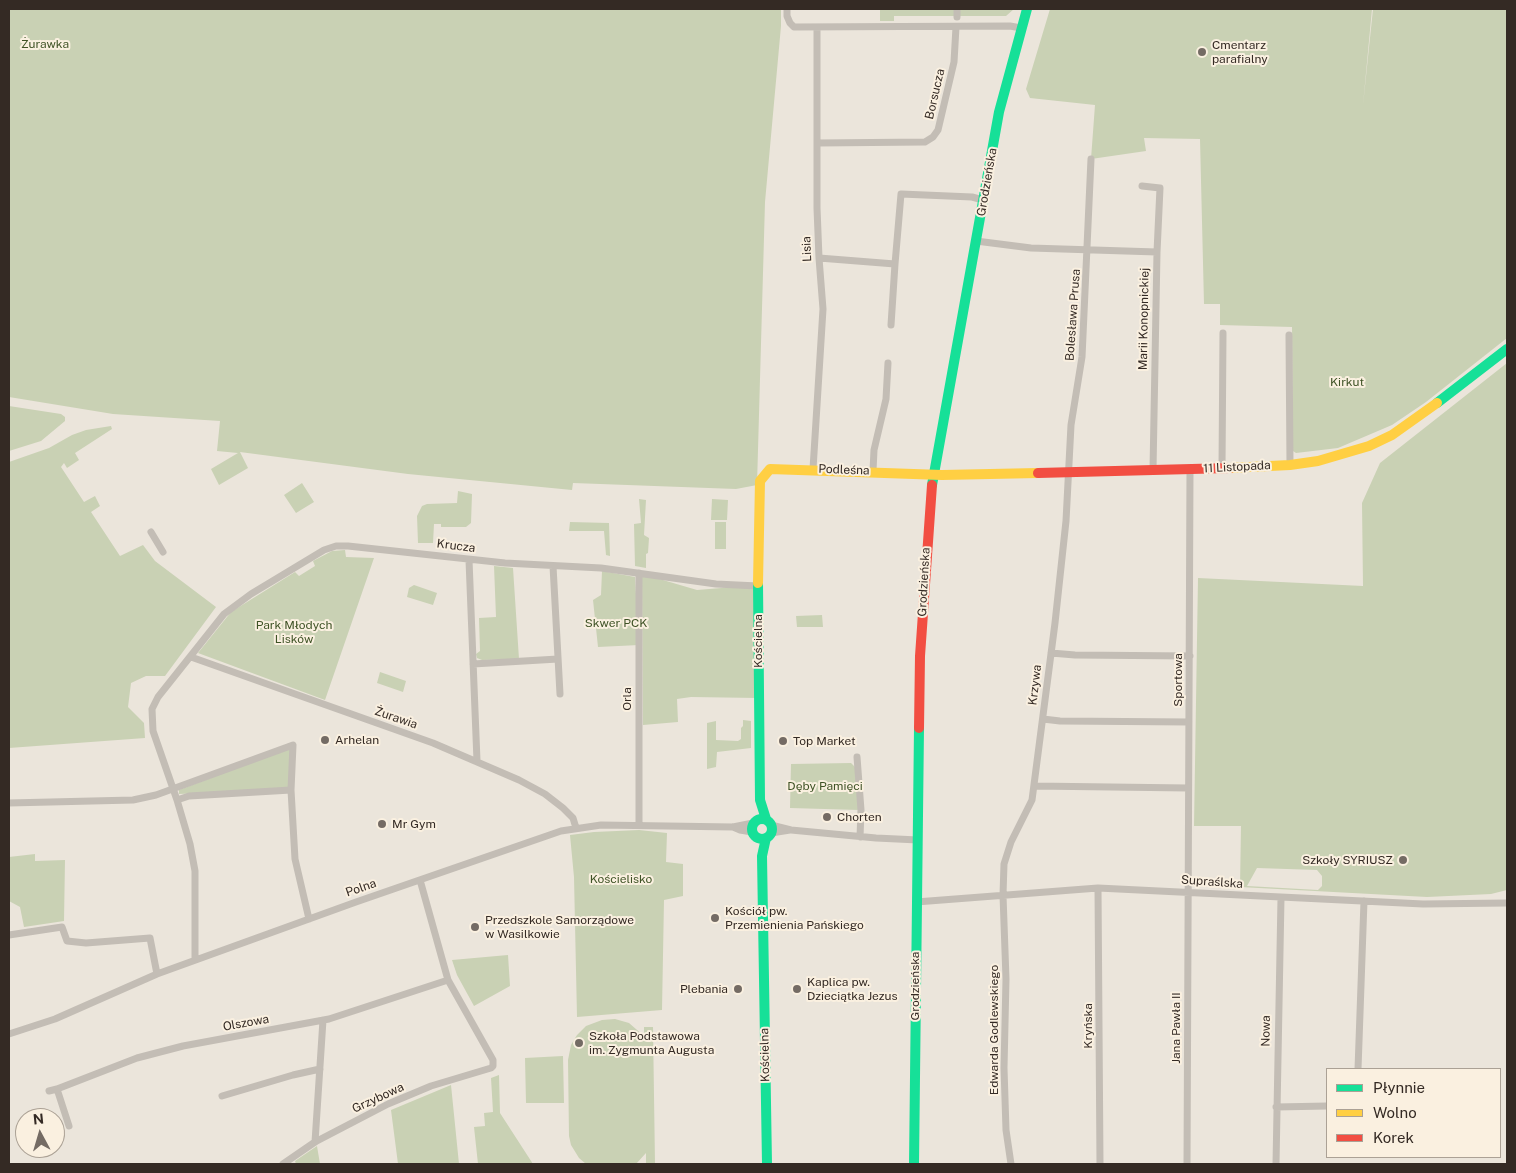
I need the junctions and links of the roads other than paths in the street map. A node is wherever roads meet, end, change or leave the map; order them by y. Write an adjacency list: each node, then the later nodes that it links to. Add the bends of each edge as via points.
1 (787, 9): 4 (street, via 787,16 794,27)
2 (1027, 9): 5 (street, Grodzieńska)
3 (956, 27): 4 (street); 5 (street); 6 (street, Borsucza, via 954,62 938,130 933,137 925,142)
4 (817, 28): 6 (street, Lisia)
5 (1021, 28): 9 (street, Grodzieńska, via 999,112)
6 (818, 143): 13 (street, Lisia)
7 (1092, 159): 11 (street, Bolesława Prusa)
8 (1142, 186): 12 (street, Marii Konopnickiej, via 1160,188)
9 (983, 200): 10 (street, Grodzieńska); 14 (street, via 901,194)
10 (976, 241): 11 (street, via 1031,248); 27 (street, Grodzieńska)
11 (1088, 250): 12 (street); 26 (street, Bolesława Prusa, via 1082,357 1071,425)
12 (1157, 252): 24 (street, Marii Konopnickiej)
13 (818, 258): 14 (street); 22 (street, Lisia, via 823,310)
14 (896, 264): 15 (street)
15 (891, 325)
16 (1223, 333): 21 (street)
17 (1289, 335): 20 (street)
18 (1507, 349): 20 (street, 11 Listopada, via 1446,397 1384,438 1344,455)
19 (888, 363): 25 (street, via 886,399 874,450)
20 (1290, 465): 21 (street, 11 Listopada)
21 (1222, 468): 23 (street, 11 Listopada)
22 (813, 469): 25 (street, Podleśna); 28 (street, Podleśna, via 775,468 765,472)
23 (1190, 469): 24 (street, 11 Listopada); 36 (street, Sportowa)
24 (1153, 470): 26 (street, 11 Listopada)
25 (873, 471): 27 (street, Podleśna)
26 (1068, 472): 27 (street, 11 Listopada); 35 (street, Krzywa, via 1066,521)
27 (933, 475): 55 (street, Grodzieńska, via 920,656)
28 (760, 481): 34 (street, Kościelna)
29 (151, 532): 30 (street)
30 (163, 552)
31 (469, 560): 32 (street, Krucza); 37 (street, Krucza, via 348,546 330,547 232,607); 39 (street)
32 (553, 566): 33 (street, Krucza); 38 (street)
33 (639, 573): 34 (street, Krucza, via 716,584); 51 (street, Orla)
34 (758, 586): 53 (street, Kościelna)
35 (1051, 653): 36 (street); 41 (street, Krzywa)
36 (1190, 656): 42 (street, Sportowa)
37 (191, 657): 44 (street, Żurawia); 46 (street, Krucza, via 152,709 153,731)
38 (558, 659): 39 (street); 40 (street)
39 (473, 664): 44 (street)
40 (560, 694)
41 (1043, 719): 42 (street); 45 (street, Krzywa)
42 (1189, 722): 47 (street, Sportowa)
43 (857, 757): 54 (street)
44 (478, 761): 52 (street, Żurawia, via 545,794 569,812)
45 (1034, 786): 47 (street); 59 (street, Krzywa, via 1032,800 1004,864)
46 (173, 788): 48 (street, via 293,745); 49 (street, Krucza); 50 (street, via 133,800)
47 (1188, 788): 58 (street, Sportowa)
48 (291, 790): 49 (street, via 190,796); 64 (street, via 295,859)
49 (177, 800): 66 (street, Krucza, via 195,870)
50 (9, 803)
51 (638, 825): 52 (street, Polna); 53 (street, Polna, via 734,826 740,830)
52 (576, 828): 56 (street, Polna)
53 (762, 828): 54 (street, Polna); 79 (street, Kościelna)
54 (860, 837): 55 (street, Polna)
55 (918, 840): 62 (street, Grodzieńska)
56 (420, 880): 64 (street, Polna); 68 (street)
57 (1098, 888): 58 (street, Supraślska); 59 (street, Supraślska); 82 (street, Kryńska)
58 (1187, 892): 60 (street, Supraślska); 83 (street, Jana Pawła II)
59 (1003, 895): 62 (street, Supraślska); 81 (street, Edwarda Godlewskiego, via 1006,979 1003,1041 1006,1130)
60 (1281, 898): 61 (street, Supraślska); 75 (street, Nowa)
61 (1364, 901): 63 (street, Supraślska, via 1423,904); 71 (street)
62 (916, 902): 80 (street, Grodzieńska)
63 (1507, 902)
64 (309, 919): 66 (street, Polna)
65 (9, 935): 67 (street, via 62,927 67,941 86,943 150,938)
66 (195, 960): 67 (street, Polna)
67 (157, 974): 70 (street, Polna, via 55,1019)
68 (448, 980): 69 (street, Olszowa); 77 (street, Grzybowa, via 494,1064 431,1086)
69 (324, 1020): 72 (street); 76 (street, Olszowa, via 183,1046 137,1058 53,1090)
70 (9, 1034)
71 (1358, 1068)
72 (320, 1069): 73 (street); 77 (street)
73 (222, 1096)
74 (1326, 1106): 75 (street)
75 (1276, 1107): 84 (street, Nowa)
76 (69, 1126)
77 (315, 1142): 78 (street, Grzybowa)
78 (283, 1164)
79 (767, 1164)
80 (914, 1164)
81 (1011, 1164)
82 (1100, 1164)
83 (1187, 1164)
84 (1276, 1164)

